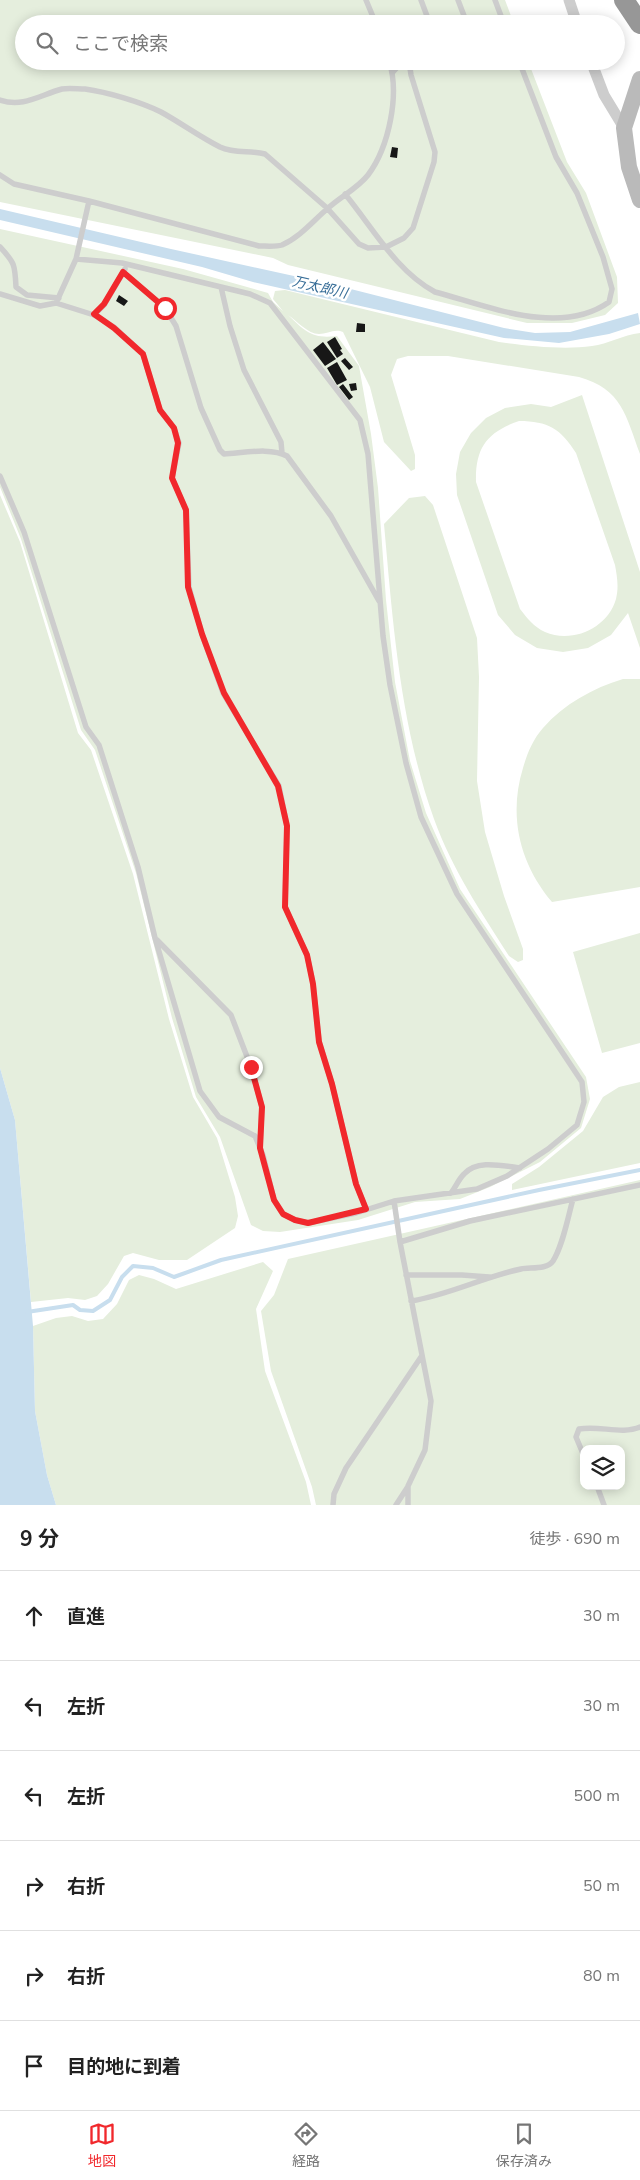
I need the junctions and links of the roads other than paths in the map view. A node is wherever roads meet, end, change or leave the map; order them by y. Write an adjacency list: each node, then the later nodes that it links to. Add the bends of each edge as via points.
1 (366, 0): 7 (lane)
2 (421, 0): 8 (lane)
3 (458, 0): 9 (lane)
4 (495, 0): 10 (lane)
5 (569, 0): 11 (street)
6 (624, 0): 12 (highway)
7 (372, 15)
8 (427, 15)
9 (464, 15)
10 (501, 15)
11 (574, 15)
12 (640, 24)
13 (410, 70): 26 (lane, via 433,144 434,162 413,228 404,238)
14 (522, 70): 26 (lane, via 556,157 577,193 603,257 612,289 609,302 580,316 532,318 435,292 421,285 396,262)
15 (594, 70): 19 (street, via 604,95)
16 (393, 72): 21 (lane, via 388,136 368,176)
17 (640, 80): 19 (street)
18 (0, 100): 24 (lane, via 26,102 63,89 85,89 159,111 221,147 234,152 264,154)
19 (624, 128): 22 (street, via 629,167)
20 (0, 175): 23 (lane, via 14,184)
21 (345, 194): 24 (lane); 26 (lane)
22 (640, 200)
23 (89, 202): 24 (lane, via 259,246 281,245 303,232); 27 (lane)
24 (327, 208): 26 (lane, via 359,244 368,248)
25 (0, 247): 32 (lane, via 12,259 16,287 27,295)
26 (386, 247)
27 (76, 258): 28 (lane); 32 (lane)
28 (127, 264): 29 (lane); 30 (lane)
29 (123, 272): 33 (lane, via 104,304); 34 (lane, via 165,308 176,326 201,408 220,450 224,454)
30 (221, 287): 34 (lane, via 244,370 282,442); 36 (lane, via 270,303 360,420 368,454)
31 (0, 294): 32 (lane, via 40,306)
32 (58, 300): 33 (lane)
33 (94, 314): 44 (lane, via 143,354 160,410 174,428 178,443 172,478 186,510 188,587 224,693 278,786 287,826 285,907 307,955 319,1042 356,1184)
34 (282, 453): 36 (lane, via 331,516)
35 (0, 476): 37 (lane, via 24,532 86,727 99,745 138,867)
36 (380, 603): 39 (lane, via 392,694 406,763 422,817 457,894 582,1082 584,1102 577,1125)
37 (156, 938): 38 (lane, via 200,1091 219,1117 256,1136); 38 (lane, via 231,1015 262,1107)
38 (260, 1148): 44 (lane, via 274,1200 283,1214 308,1223)
39 (520, 1168): 41 (lane, via 477,1189); 41 (lane, via 473,1166 463,1174)
40 (640, 1185): 42 (lane)
41 (450, 1194): 43 (lane)
42 (573, 1199): 45 (lane, via 470,1221); 47 (lane, via 553,1262 548,1266 521,1269)
43 (395, 1202): 44 (lane); 45 (lane)
44 (366, 1209)
45 (400, 1242): 46 (lane)
46 (406, 1275): 47 (lane); 48 (lane)
47 (490, 1278): 48 (lane)
48 (411, 1301): 49 (lane)
49 (421, 1357): 52 (lane, via 430,1401 428,1434 425,1450); 54 (lane, via 346,1468 334,1494)
50 (640, 1427): 51 (lane, via 633,1430 579,1429 576,1437)
51 (580, 1446)
52 (408, 1486): 55 (lane); 56 (lane)
53 (598, 1490): 57 (lane)
54 (333, 1505)
55 (396, 1505)
56 (408, 1505)
57 (604, 1505)

